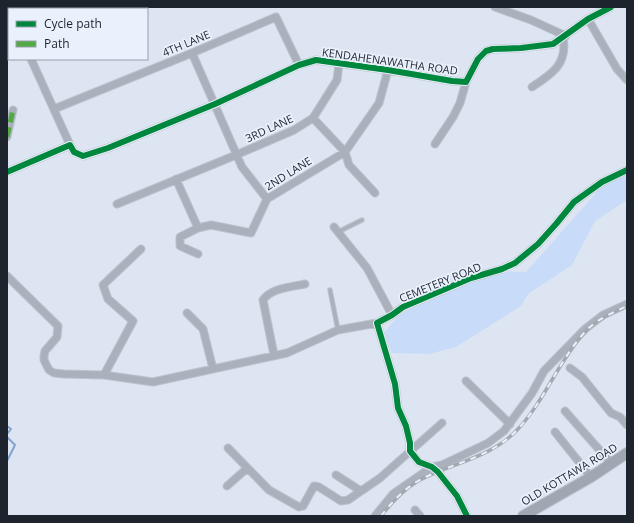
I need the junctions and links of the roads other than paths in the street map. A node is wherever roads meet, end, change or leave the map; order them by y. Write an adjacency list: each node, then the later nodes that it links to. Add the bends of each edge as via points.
1 (495, 7): 4 (street, via 530,20)
2 (611, 7): 3 (street, KENDAHENAWATHA ROAD)
3 (588, 19): 4 (street, KENDAHENAWATHA ROAD); 10 (street, via 617,69)
4 (564, 37): 11 (street, KENDAHENAWATHA ROAD, via 553,44 493,49 486,52 478,59); 12 (street, via 565,50 558,66 549,76)
5 (192, 53): 8 (street, 4TH LANE, via 276,17); 13 (street); 14 (street, 4TH LANE)
6 (31, 60): 14 (street)
7 (339, 64): 8 (street, KENDAHENAWATHA ROAD, via 316,60); 9 (street, KENDAHENAWATHA ROAD); 16 (street, 3RD LANE, via 337,80)
8 (299, 65): 13 (street, KENDAHENAWATHA ROAD)
9 (388, 70): 11 (street, KENDAHENAWATHA ROAD, via 452,82); 20 (street, 2ND LANE, via 379,103)
10 (627, 80)
11 (466, 82): 18 (street, via 453,117)
12 (532, 87)
13 (214, 104): 19 (street, KENDAHENAWATHA ROAD, via 83,156 74,152); 21 (street)
14 (54, 109): 19 (street)
15 (13, 110): 17 (street)
16 (313, 118): 20 (street); 21 (street, 3RD LANE, via 294,130)
17 (7, 138)
18 (434, 144)
19 (70, 145): 23 (street)
20 (345, 152): 25 (street, via 350,165); 26 (street, 2ND LANE)
21 (236, 155): 24 (street, 3RD LANE); 26 (street, via 242,167)
22 (627, 170): 38 (street, CEMETERY ROAD, via 602,182 574,202 538,244 515,263 470,278 403,307)
23 (7, 171)
24 (176, 179): 27 (street, 3RD LANE); 29 (street)
25 (375, 193)
26 (267, 199): 29 (street, 2ND LANE, via 251,233 211,225)
27 (117, 204)
28 (362, 220): 30 (lane)
29 (198, 228): 32 (street, via 180,237 180,246)
30 (336, 230): 38 (street, via 367,268)
31 (141, 249): 44 (street, via 102,285 108,300 133,321)
32 (198, 254)
33 (7, 276): 44 (street, CEMETERY ROAD, via 58,326 57,337 45,351 44,360 49,370 64,374)
34 (305, 284): 41 (street, via 273,292 263,300)
35 (330, 290): 40 (lane)
36 (627, 304): 48 (street, via 603,315 585,329 544,371)
37 (187, 313): 43 (street, via 203,329)
38 (392, 315): 39 (street, CEMETERY ROAD)
39 (377, 323): 40 (street, CEMETERY ROAD); 52 (street, via 395,384 398,408 406,426)
40 (338, 330): 41 (street, CEMETERY ROAD, via 287,353)
41 (274, 355): 43 (street, CEMETERY ROAD)
42 (570, 368): 49 (street, via 582,377 611,413 620,417)
43 (213, 369): 44 (street, CEMETERY ROAD, via 153,382)
44 (104, 375)
45 (466, 381): 48 (street)
46 (565, 411): 54 (street)
47 (442, 423): 52 (street)
48 (510, 424): 55 (street, via 488,443)
49 (627, 425)
50 (555, 432): 58 (street)
51 (228, 448): 56 (street)
52 (410, 451): 55 (street, via 419,462); 60 (street)
53 (627, 453): 54 (street, OLD KOTTAWA ROAD)
54 (611, 463): 58 (street, OLD KOTTAWA ROAD)
55 (432, 467): 61 (street, via 393,494); 62 (street, via 456,496)
56 (248, 470): 59 (street); 60 (street, via 269,490 299,507 303,506 314,486 341,501 348,500)
57 (336, 475): 60 (street)
58 (591, 477): 63 (street, OLD KOTTAWA ROAD)
59 (227, 486)
60 (361, 491)
61 (375, 516)
62 (467, 516)
63 (523, 516)

